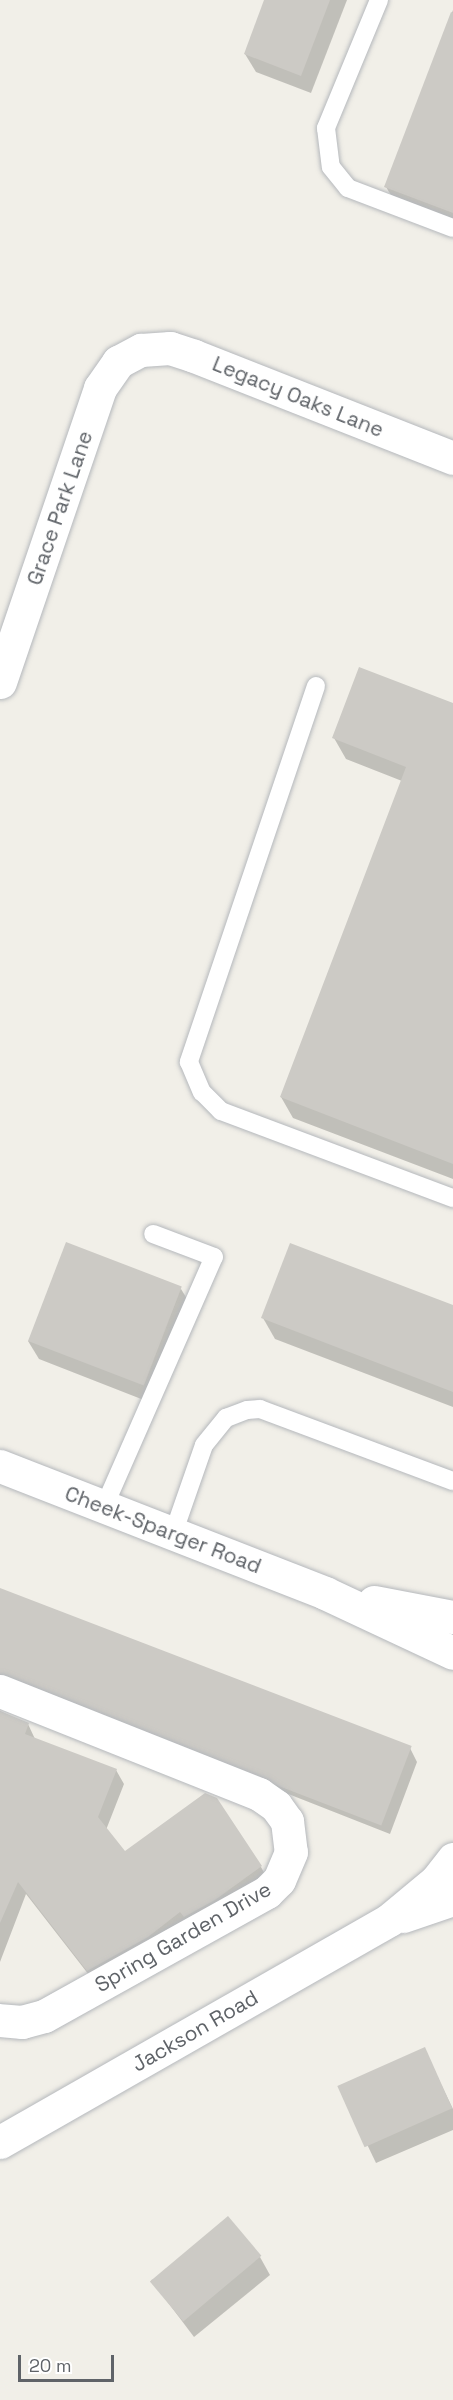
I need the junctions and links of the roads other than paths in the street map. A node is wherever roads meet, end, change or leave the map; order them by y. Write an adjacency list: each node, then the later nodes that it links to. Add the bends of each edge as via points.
1 (379, 0): 2 (lane, via 326,128 331,167 348,188)
2 (453, 228)
3 (141, 350): 4 (street, Legacy Oaks Lane, via 170,348 194,356); 5 (street, Grace Park Lane, via 118,362 100,388)
4 (453, 458)
5 (0, 682)
6 (316, 686): 7 (lane, via 189,1062 202,1092 221,1111)
7 (453, 1198)
8 (153, 1234): 11 (lane, via 214,1257)
9 (0, 1466): 11 (street, Cheek-Sparger Road)
10 (453, 1480): 12 (lane, via 260,1409 247,1410 226,1418 204,1445)
11 (104, 1507): 12 (street, Cheek-Sparger Road)
12 (173, 1533): 13 (street, Cheek-Sparger Road)
13 (325, 1593): 14 (street, Cheek-Sparger Road); 15 (street, Cheek-Sparger Road)
14 (453, 1617)
15 (453, 1653)
16 (0, 1690): 20 (street, Spring Garden Drive, via 259,1794 276,1806 287,1821 291,1852 283,1874 267,1892 44,2016 22,2022)
17 (453, 1859): 19 (street, Jackson Road, via 436,1881)
18 (453, 1899): 19 (street, Jackson Road)
19 (389, 1920): 21 (street, Jackson Road)
20 (0, 2020)
21 (0, 2142)

